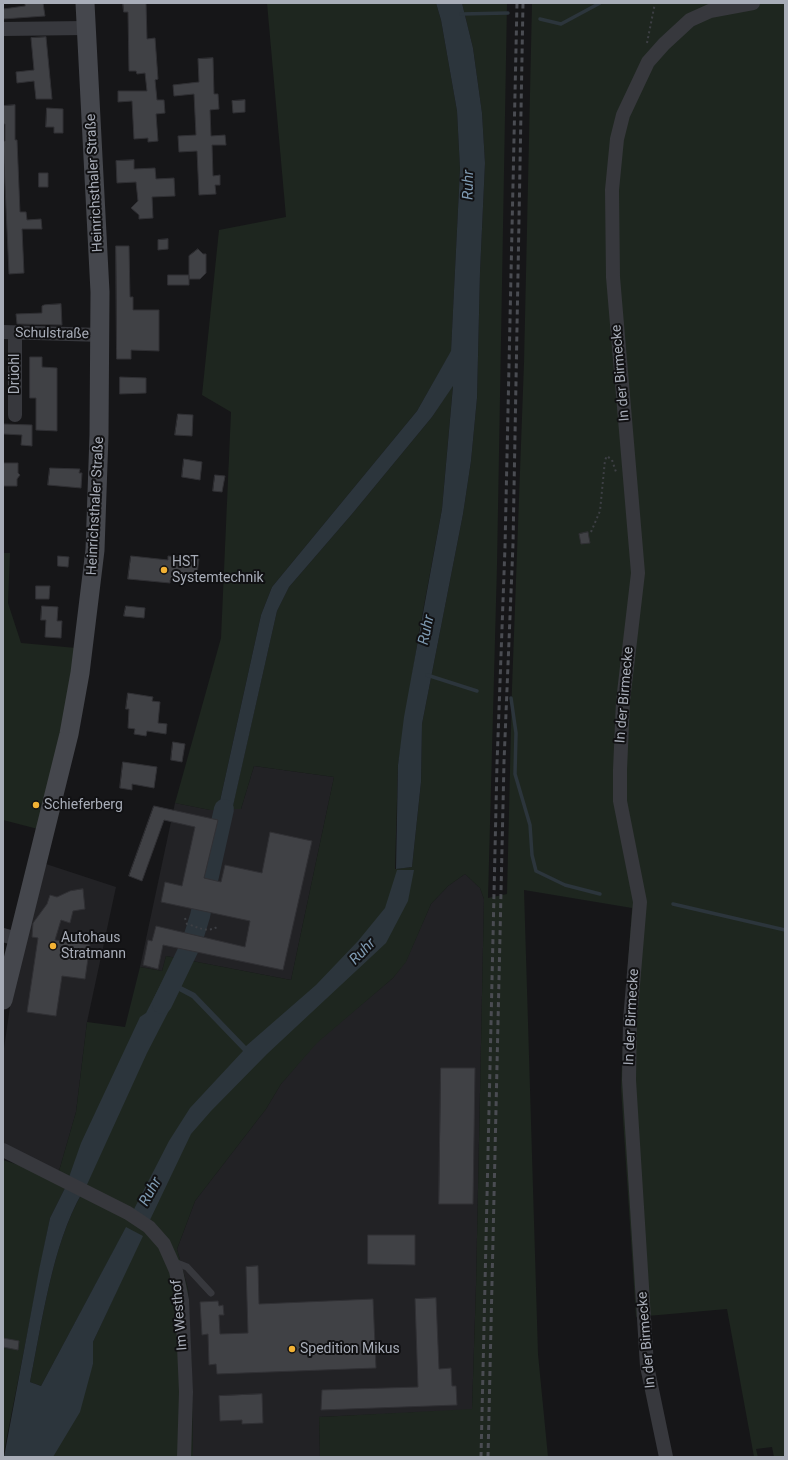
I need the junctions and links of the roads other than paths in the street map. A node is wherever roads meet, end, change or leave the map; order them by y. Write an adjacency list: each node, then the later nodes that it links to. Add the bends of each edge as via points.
1 (85, 3): 3 (main road, Heinrichsthaler Straße)
2 (753, 3): 14 (street, In der Birmecke, via 710,11 690,20 648,62 629,100 620,128 614,163 611,208 614,277 638,562 623,701 620,770 620,801 640,902 629,1036 630,1100 647,1366)
3 (86, 28): 4 (street); 6 (main road, Heinrichsthaler Straße, via 99,241)
4 (3, 29)
5 (9, 332): 6 (street, Schulstraße); 7 (street, Drüohl)
6 (101, 335): 8 (main road, Heinrichsthaler Straße, via 98,499 85,637 67,741)
7 (15, 415)
8 (10, 937): 9 (main road, Heinrichsthaler Straße)
9 (3, 1000)
10 (3, 1150): 11 (street, Im Westhof, via 118,1207 149,1227 164,1244)
11 (172, 1261): 12 (lane, via 187,1267); 13 (street, Im Westhof, via 182,1300 186,1392)
12 (211, 1293)
13 (184, 1457)
14 (666, 1457)

